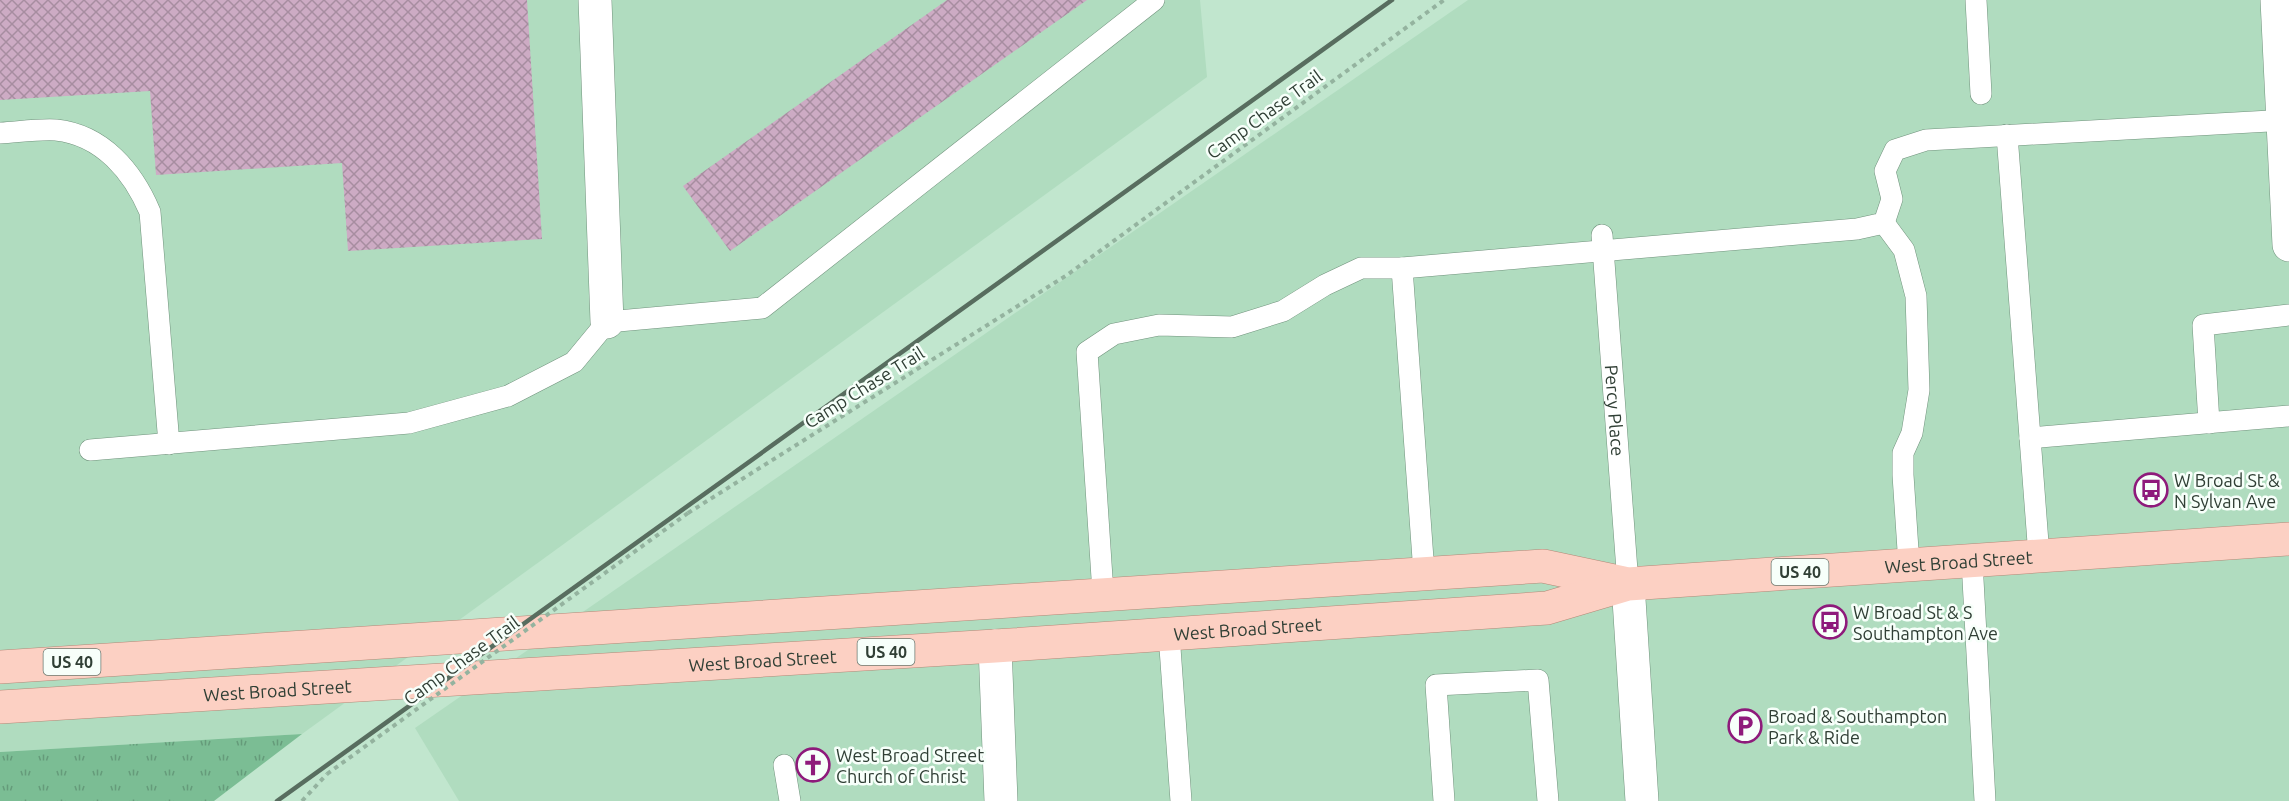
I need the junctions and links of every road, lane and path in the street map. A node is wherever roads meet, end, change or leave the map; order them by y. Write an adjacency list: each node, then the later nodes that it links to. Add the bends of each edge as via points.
1 (595, 0): 15 (street)
2 (1154, 0): 15 (lane, via 762,308)
3 (1444, 0): 33 (path, Camp Chase Trail, bridge, via 1067,275 688,513 327,774)
4 (1976, 0): 6 (lane)
5 (2277, 0): 7 (street)
6 (1981, 94)
7 (2286, 120): 9 (lane); 12 (street)
8 (0, 133): 19 (lane, via 56,130 75,135 104,149 139,185 150,212)
9 (2007, 135): 10 (lane, via 1926,140 1894,150 1885,171 1892,199); 18 (lane)
10 (1884, 223): 11 (lane, via 1857,229); 24 (lane, via 1904,250 1916,296 1919,390 1912,433 1904,453 1903,475)
11 (1602, 243): 13 (lane); 26 (lane, Percy Place)
12 (2289, 245)
13 (1402, 268): 25 (lane); 27 (lane, via 1361,268 1283,311 1232,327 1159,325 1114,334 1088,352)
14 (2289, 315): 17 (lane, via 2203,325)
15 (607, 322): 19 (lane, via 574,362 508,396 409,423)
16 (2289, 416): 17 (lane)
17 (2209, 423): 18 (lane)
18 (2030, 438): 22 (lane)
19 (169, 444): 20 (lane)
20 (90, 450)
21 (2289, 539): 22 (main road, West Broad Street / US 40)
22 (2039, 556): 23 (main road, West Broad Street / US 40)
23 (1972, 561): 24 (main road, West Broad Street / US 40); 40 (lane)
24 (1909, 565): 26 (main road, West Broad Street / US 40)
25 (1424, 573): 26 (main road, West Broad Street / US 40, via 1543,566); 27 (main road, West Broad Street / US 40)
26 (1628, 584): 28 (main road, West Broad Street / US 40, via 1547,608); 39 (street)
27 (1103, 593): 30 (main road, West Broad Street / US 40)
28 (1169, 634): 29 (main road, West Broad Street / US 40); 36 (lane)
29 (995, 646): 31 (main road, West Broad Street / US 40); 35 (street)
30 (0, 667)
31 (0, 707)
32 (784, 765): 34 (lane)
33 (302, 801)
34 (790, 801)
35 (1001, 801)
36 (1181, 801)
37 (1444, 801): 38 (lane, via 1436,685 1538,680)
38 (1548, 801)
39 (1642, 801)
40 (1985, 801)

